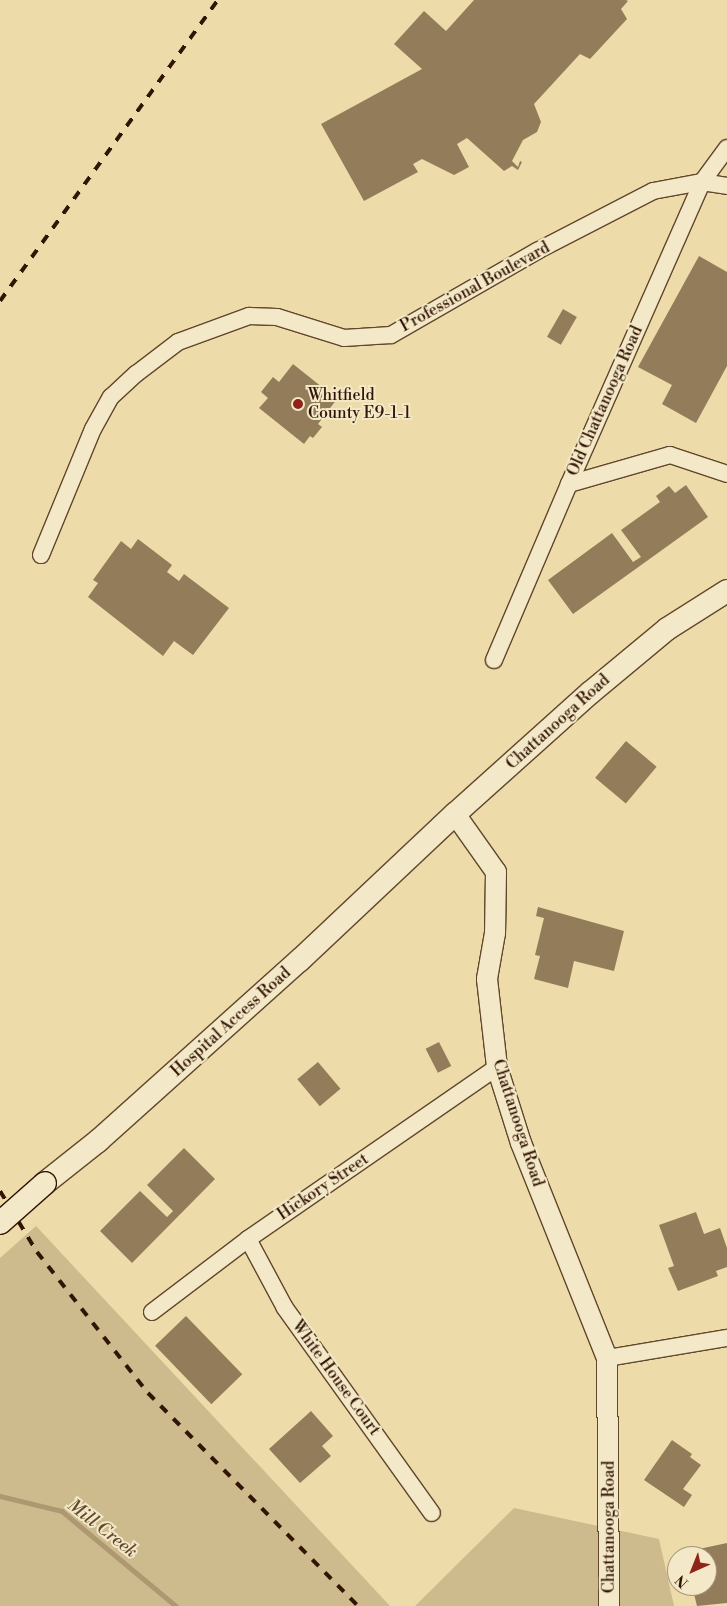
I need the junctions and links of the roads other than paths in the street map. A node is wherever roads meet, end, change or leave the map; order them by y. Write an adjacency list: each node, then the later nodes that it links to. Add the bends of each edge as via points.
1 (727, 148): 2 (street, Old Chattanooga Road)
2 (702, 182): 3 (street, Professional Boulevard); 5 (street, Old Chattanooga Road); 6 (street, Professional Boulevard, via 653,191 537,251 391,335 344,338 277,317 249,316 178,342 111,397 93,429)
3 (727, 186)
4 (727, 474): 5 (street, via 670,455)
5 (569, 484): 8 (street, Old Chattanooga Road)
6 (41, 555)
7 (727, 591): 9 (main road, Chattanooga Road, via 667,629)
8 (494, 660)
9 (455, 814): 10 (street, Chattanooga Road, via 496,872 495,933 488,979); 11 (main road, Hospital Access Road, bridge, via 300,960 98,1141)
10 (497, 1067): 12 (street, Hickory Street); 15 (street, Chattanooga Road, via 521,1143)
11 (0, 1223)
12 (248, 1239): 13 (street, Hickory Street); 16 (street, White House Court, via 285,1308)
13 (152, 1312)
14 (727, 1338): 15 (street)
15 (607, 1358): 17 (street, Chattanooga Road)
16 (432, 1513)
17 (608, 1606)

